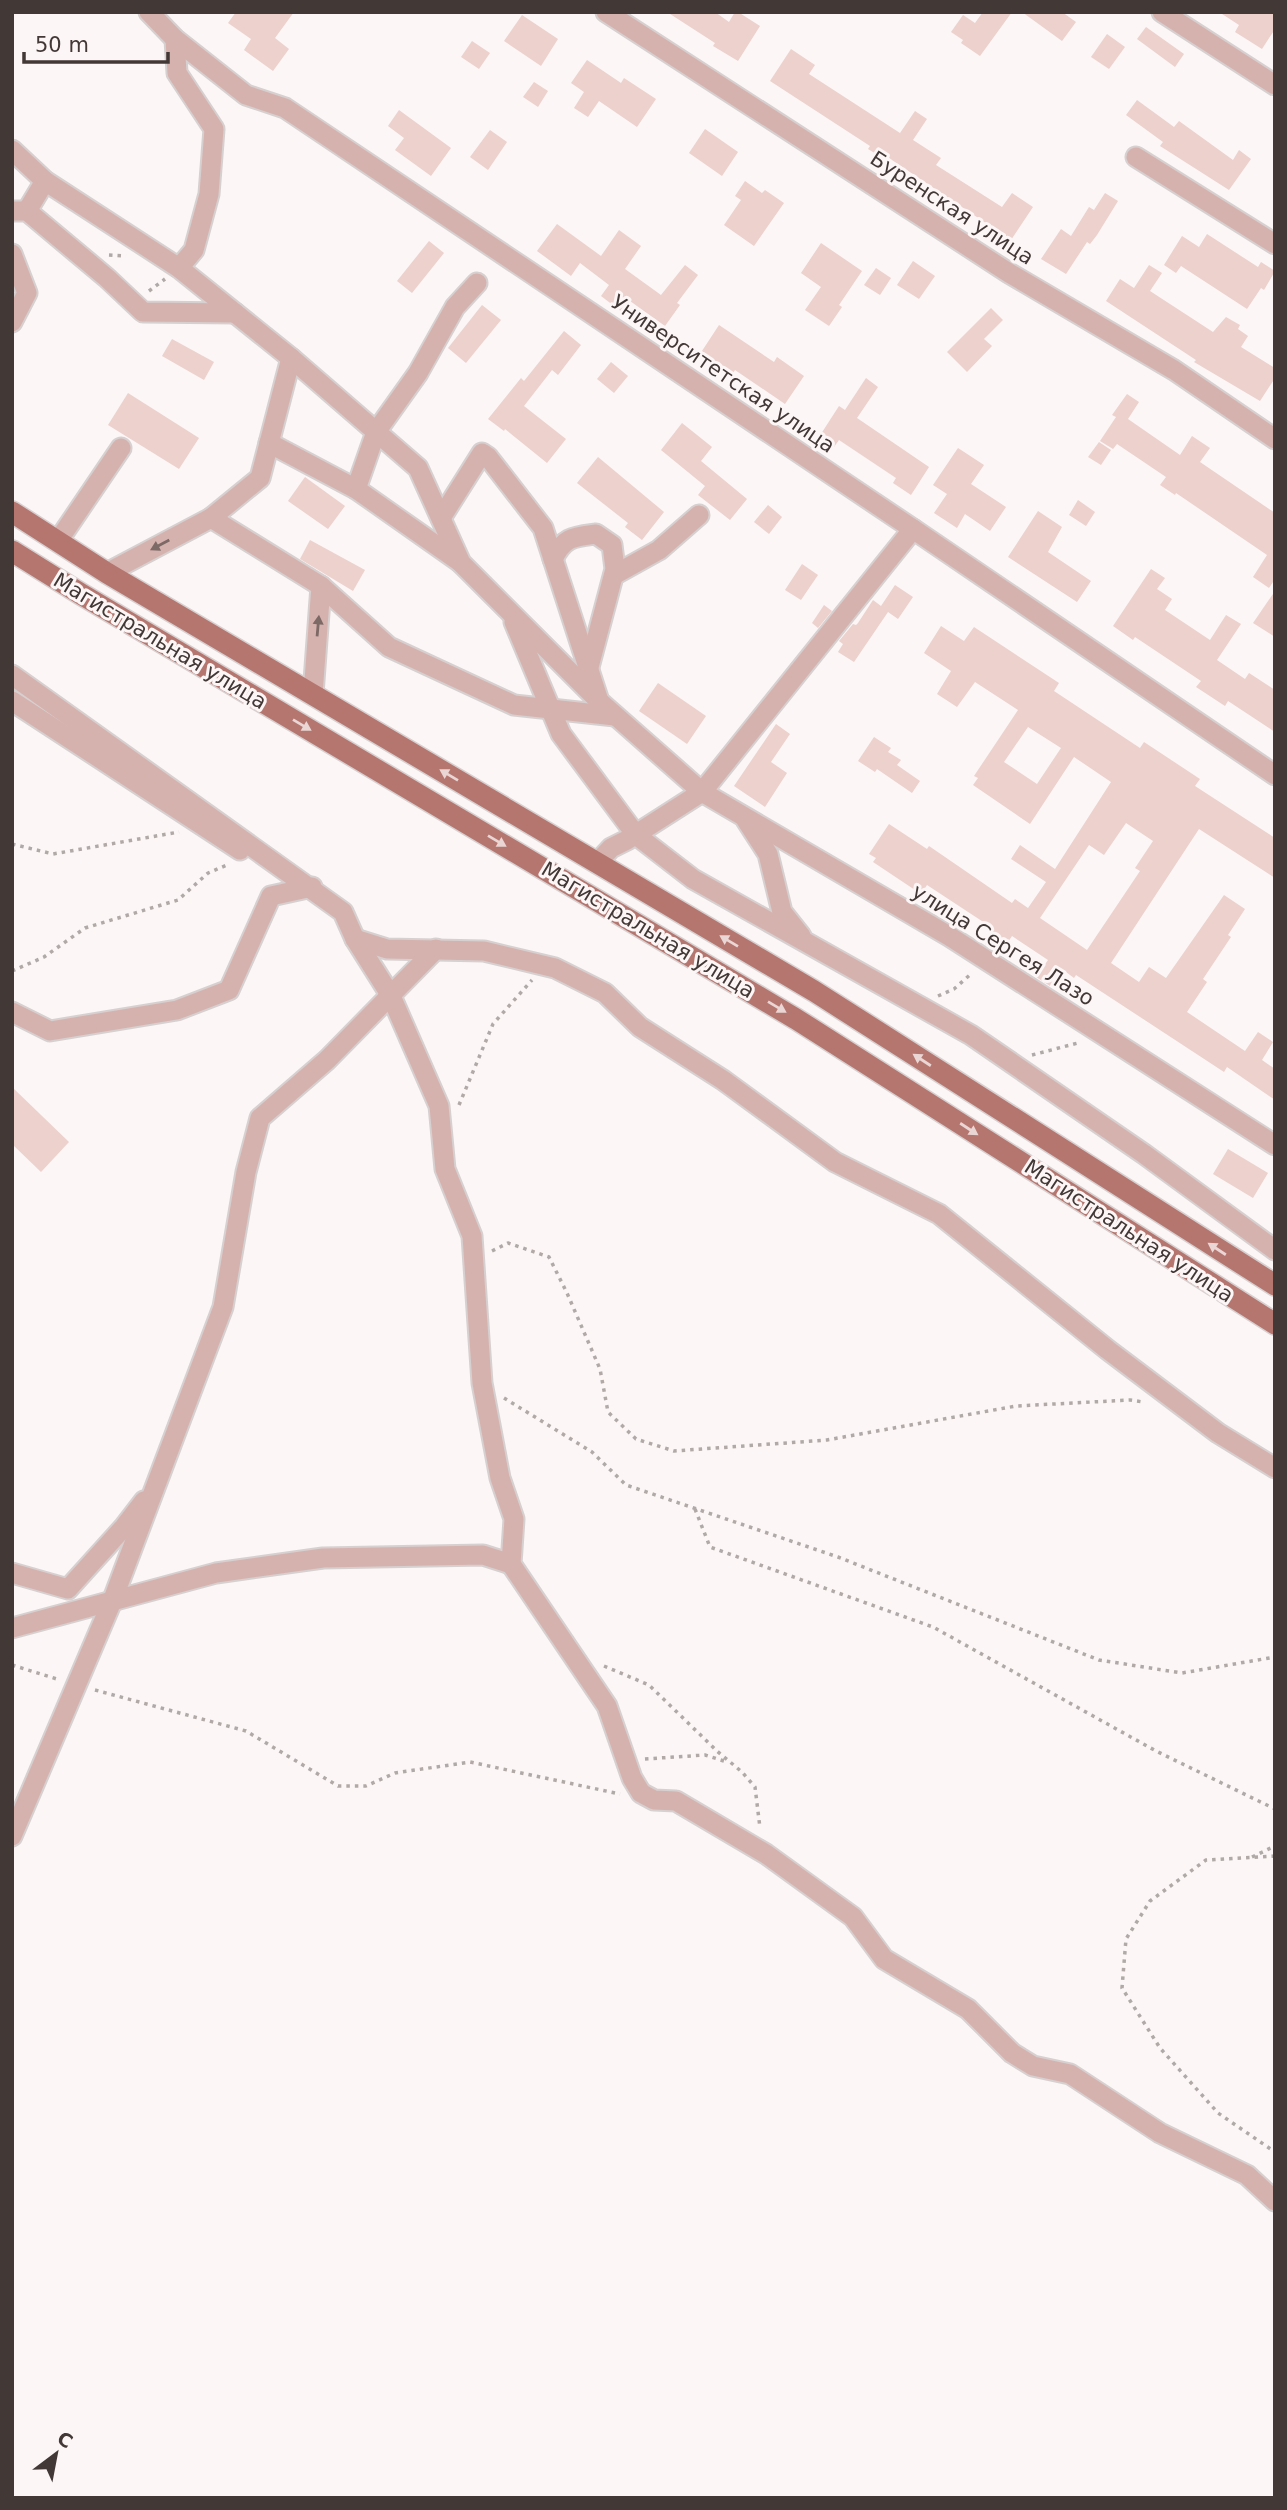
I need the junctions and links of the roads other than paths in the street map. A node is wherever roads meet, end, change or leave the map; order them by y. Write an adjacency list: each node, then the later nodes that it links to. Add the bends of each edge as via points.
1 (149, 12): 4 (street, Университетская улица)
2 (606, 12): 18 (street, Буренская улица, via 1009,273 1174,370)
3 (1162, 12): 5 (street)
4 (175, 39): 12 (street, via 177,73 214,129 209,194 194,250); 26 (street, Университетская улица, via 246,95 285,108)
5 (1275, 85)
6 (12, 150): 8 (street)
7 (1136, 157): 10 (street)
8 (45, 181): 9 (street); 12 (street)
9 (20, 211): 14 (street, via 79,254 143,312)
10 (1275, 244)
11 (12, 254): 15 (street, via 27,293)
12 (171, 263): 14 (street)
13 (477, 283): 17 (street, via 455,307 418,373)
14 (235, 313): 16 (street)
15 (12, 322)
16 (291, 358): 17 (street); 19 (street)
17 (376, 432): 21 (street); 25 (street, via 418,468)
18 (1275, 439)
19 (269, 443): 21 (street); 24 (street, via 260,478)
20 (121, 448): 27 (street)
21 (356, 489): 30 (street)
22 (12, 512): 27 (main road, Магистральная улица)
23 (699, 515): 32 (street, via 659,550)
24 (211, 518): 31 (street, one-way to 31); 33 (street)
25 (441, 518): 29 (street, via 482,453 543,528); 30 (street)
26 (913, 529): 42 (street, Университетская улица); 43 (street)
27 (58, 541): 31 (main road, Магистральная улица)
28 (12, 551): 58 (main road, Магистральная улица, one-way to 58, via 796,1019)
29 (553, 559): 32 (street, via 559,546 572,537 596,534 612,545); 35 (street)
30 (461, 563): 34 (street, улица Сергея Лазо)
31 (107, 573): 37 (main road, Магистральная улица)
32 (614, 575): 35 (street)
33 (321, 586): 37 (street, one-way to 33); 40 (street, via 389,647 514,705)
34 (511, 613): 39 (street, улица Сергея Лазо); 40 (street)
35 (589, 667): 39 (street)
36 (12, 675): 47 (street)
37 (313, 694): 46 (main road, Магистральная улица, one-way to 37)
38 (12, 701): 47 (street, via 203,828 249,856)
39 (600, 702): 41 (street, улица Сергея Лазо)
40 (550, 708): 41 (street); 45 (street, via 561,734)
41 (615, 716): 43 (street, улица Сергея Лазо)
42 (1275, 775)
43 (702, 792): 44 (street, улица Сергея Лазо); 45 (street)
44 (743, 817): 50 (street, via 768,854 782,912); 54 (street, улица Сергея Лазо, via 988,961)
45 (636, 835): 46 (street, via 611,848); 50 (street, via 694,879)
46 (597, 863): 56 (main road, Магистральная улица, one-way to 46, via 814,991)
47 (285, 868): 48 (street)
48 (312, 887): 49 (street, via 343,912); 53 (street, via 271,896 229,990 177,1010 50,1031)
49 (355, 939): 51 (street, via 387,949); 52 (street)
50 (811, 947): 55 (street, via 971,1035)
51 (436, 949): 52 (street); 59 (street, via 484,951 555,968 605,993 640,1027 723,1080 835,1162 939,1214 1184,1408)
52 (391, 996): 60 (street, via 260,1118 223,1307); 61 (street, via 439,1106 445,1169 472,1236 482,1383 500,1478 513,1519)
53 (12, 1012)
54 (1275, 1145)
55 (1271, 1245): 56 (street, via 1251,1252)
56 (1242, 1265): 57 (main road, Магистральная улица)
57 (1275, 1285)
58 (1275, 1324)
59 (1275, 1468)
60 (157, 1482): 63 (street); 64 (street)
61 (511, 1564): 64 (street, via 482,1555 323,1558 216,1573); 67 (street, via 607,1706 641,1793 654,1800 676,1801 766,1854 853,1917 884,1959 968,2009 1012,2053 1033,2066 1070,2074 1160,2133 1247,2175)
62 (12, 1573): 63 (street)
63 (68, 1589): 65 (street)
64 (113, 1599): 65 (street); 66 (street)
65 (18, 1626)
66 (12, 1836)
67 (1275, 2201)

